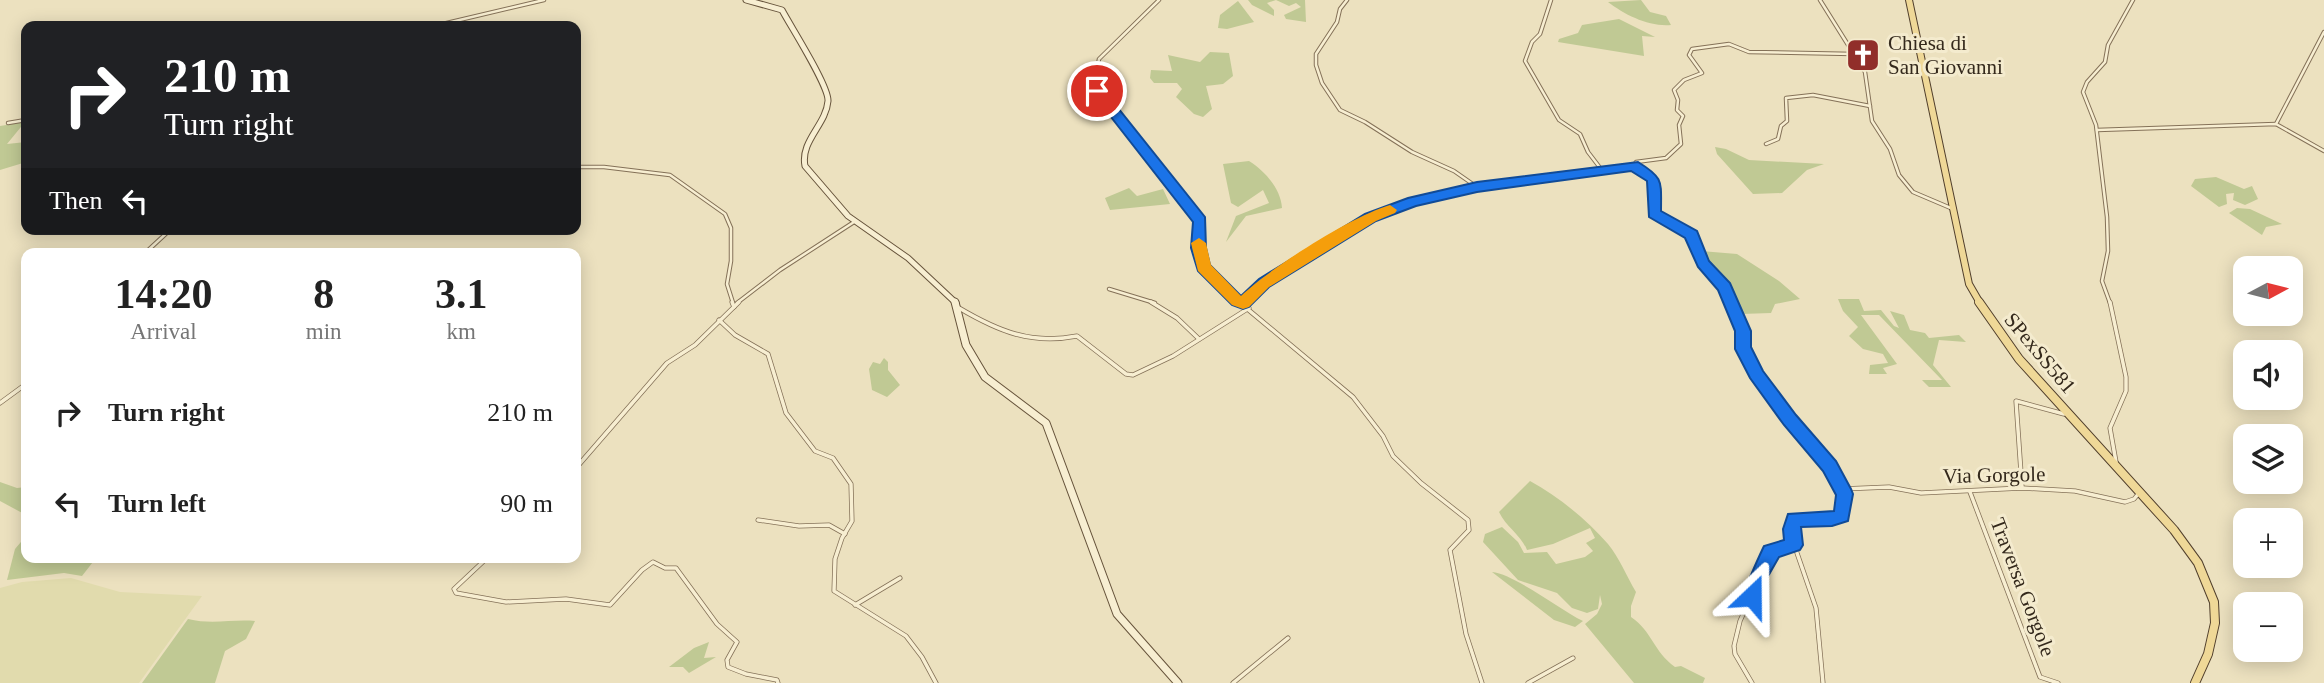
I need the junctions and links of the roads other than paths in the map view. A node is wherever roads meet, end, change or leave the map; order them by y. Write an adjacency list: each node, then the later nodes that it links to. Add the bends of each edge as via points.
1 (544, 0): 9 (street)
2 (746, 0): 24 (street, via 782,10 827,92 828,106 803,162)
3 (1159, 0): 28 (street, via 1099,59 1094,85 1200,221 1203,267)
4 (1348, 0): 22 (street, via 1317,54 1316,65 1340,110)
5 (1550, 0): 21 (street, via 1540,34 1525,61 1559,120 1580,134)
6 (1820, 0): 11 (street)
7 (1909, 0): 23 (main road, SPexSS581)
8 (2133, 0): 16 (street, via 2108,45 2105,62 2083,92)
9 (455, 21)
10 (2324, 32): 15 (street)
11 (1853, 54): 12 (street, via 1865,72); 19 (street, via 1749,52 1730,44 1692,49 1689,55 1702,73 1674,90 1683,117 1681,144 1666,158)
12 (1870, 106): 17 (street, via 1813,95 1786,98 1787,121 1778,139); 23 (street, via 1872,121 1890,149 1899,175 1913,192)
13 (21, 121): 14 (street)
14 (8, 123)
15 (2276, 124): 16 (street); 18 (street)
16 (2096, 130): 38 (street, via 2108,251 2102,281 2127,384 2110,428)
17 (1766, 144)
18 (2324, 151)
19 (1633, 166): 21 (street); 40 (street, via 1654,180 1654,213 1691,235 1703,263 1725,287 1743,331 1743,349 1756,373)
20 (581, 167): 29 (street, via 670,175 725,214 731,228 727,284)
21 (1601, 169): 22 (street)
22 (1477, 187): 28 (street, via 1376,214 1264,283)
23 (1953, 209): 36 (main road, SPexSS581, via 1969,284 1987,318 2017,360)
24 (854, 222): 29 (street, via 780,270); 30 (street, via 915,263)
25 (165, 235): 26 (street)
26 (150, 248)
27 (1109, 289): 33 (street, via 1161,305)
28 (1243, 303): 31 (street)
29 (734, 307): 32 (street)
30 (959, 308): 33 (street, via 998,332 1040,342 1077,336 1126,374 1138,374); 53 (street, via 961,331 976,365 999,392 1041,417 1050,431 1117,614)
31 (1249, 308): 33 (street); 55 (street, via 1353,397 1394,456 1421,484 1468,520 1469,530 1450,550 1466,634)
32 (719, 320): 37 (street, via 695,345 667,363); 44 (street, via 768,354 786,413 815,451 833,457 849,478 852,521)
33 (1199, 338)
34 (21, 388): 35 (street)
35 (0, 403)
36 (2070, 415): 38 (main road, SPexSS581); 39 (street, via 2016,401)
37 (581, 462)
38 (2118, 467): 41 (main road, SPexSS581)
39 (2022, 488): 41 (street, Via Gorgole, via 2075,491 2125,502); 42 (street, Via Gorgole)
40 (1842, 489): 42 (street, Via Gorgole); 45 (street, via 1842,515 1794,520)
41 (2141, 491): 60 (main road, SPexSS581, via 2178,531 2211,594 2216,621)
42 (1970, 492): 59 (street, Traversa Gorgole, via 2040,677)
43 (758, 520): 44 (street, via 829,525)
44 (845, 534): 48 (street, via 835,559 834,591)
45 (1794, 545): 57 (street, via 1771,552 1740,621 1735,654); 58 (street, via 1814,598 1823,648)
46 (482, 563): 51 (street, via 454,589 456,593 506,602 566,599 610,605 653,562 676,568 717,624 737,642 728,667)
47 (900, 578): 48 (street)
48 (855, 605): 52 (street, via 906,636)
49 (1288, 638): 54 (street)
50 (1573, 658): 56 (street)
51 (778, 683)
52 (936, 683)
53 (1178, 683)
54 (1233, 683)
55 (1482, 683)
56 (1528, 683)
57 (1752, 683)
58 (1823, 683)
59 (2057, 683)
60 (2195, 683)

